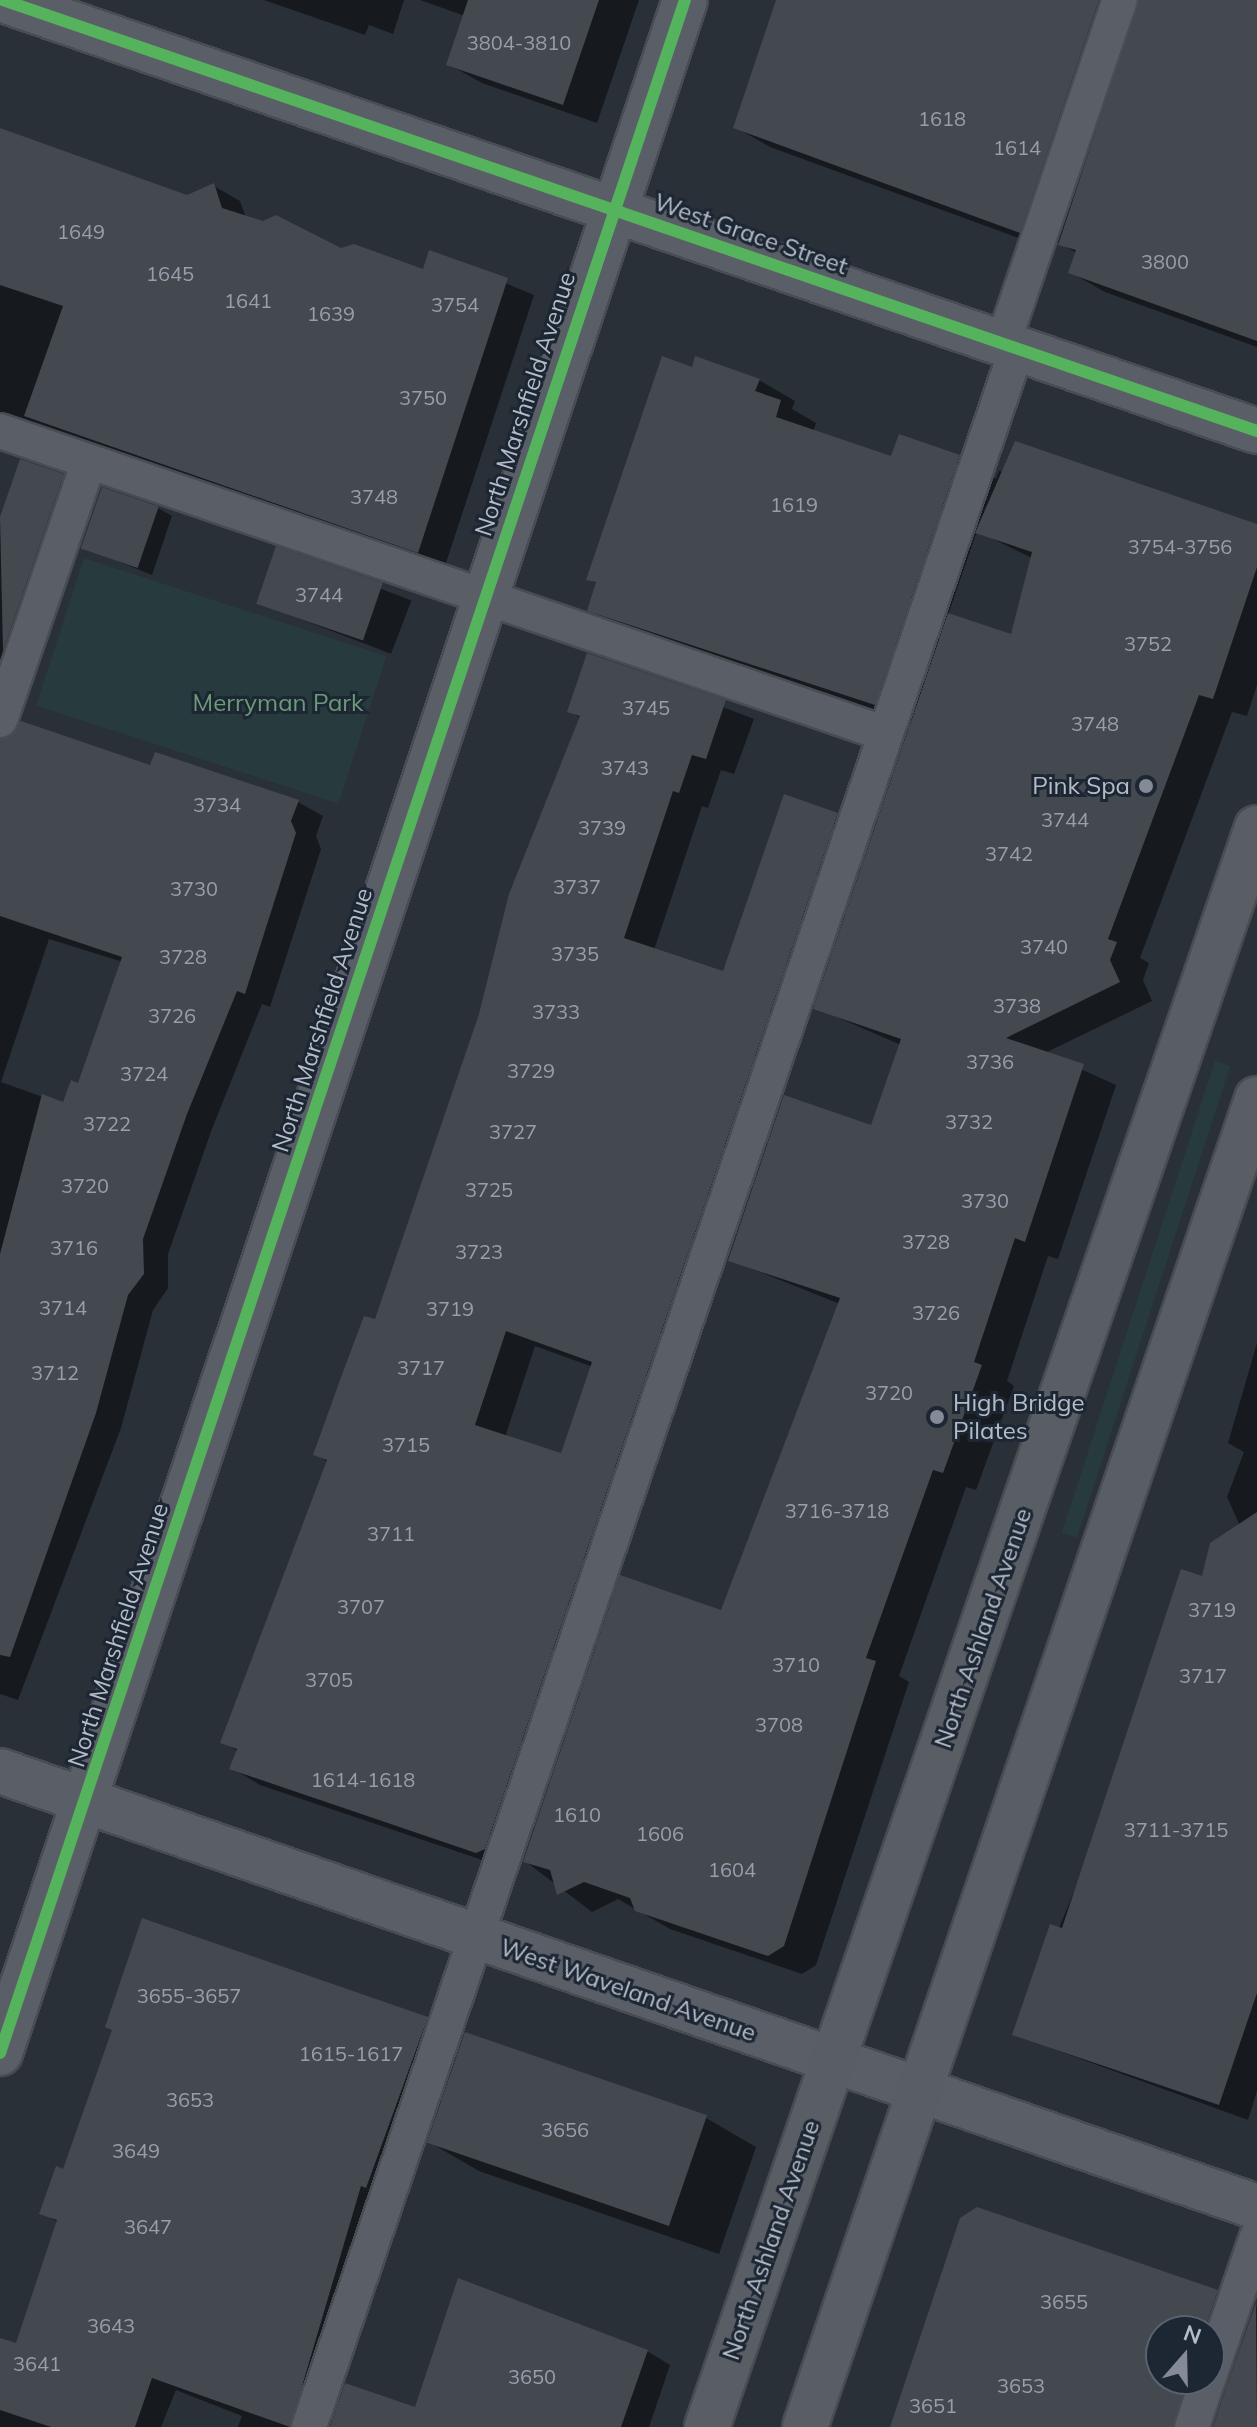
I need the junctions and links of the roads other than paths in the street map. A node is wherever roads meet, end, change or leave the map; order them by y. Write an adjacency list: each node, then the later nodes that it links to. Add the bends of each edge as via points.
1 (3, 0): 4 (street, West Grace Street)
2 (685, 0): 4 (street, North Marshfield Avenue)
3 (1120, 0): 5 (lane)
4 (613, 209): 5 (street, West Grace Street); 9 (street, North Marshfield Avenue)
5 (1010, 346): 7 (street, West Grace Street); 11 (lane)
6 (0, 431): 8 (lane)
7 (1257, 431)
8 (89, 462): 9 (lane); 10 (lane)
9 (483, 601): 11 (lane); 15 (street, North Marshfield Avenue)
10 (0, 720)
11 (883, 733): 16 (lane)
12 (1257, 828): 18 (main road, North Ashland Avenue)
13 (1257, 1099): 19 (main road)
14 (0, 1771): 15 (street, West Waveland Avenue)
15 (87, 1801): 16 (street, West Waveland Avenue); 17 (street, North Marshfield Avenue)
16 (478, 1937): 18 (street, West Waveland Avenue); 24 (lane)
17 (0, 2053)
18 (832, 2062): 19 (street, West Waveland Avenue); 25 (main road, North Ashland Avenue)
19 (916, 2091): 20 (street, West Waveland Avenue); 26 (main road)
20 (1257, 2207)
21 (1257, 2237): 22 (lane)
22 (1225, 2331)
23 (1203, 2395): 27 (lane)
24 (309, 2427)
25 (707, 2427)
26 (805, 2427)
27 (1192, 2427)

